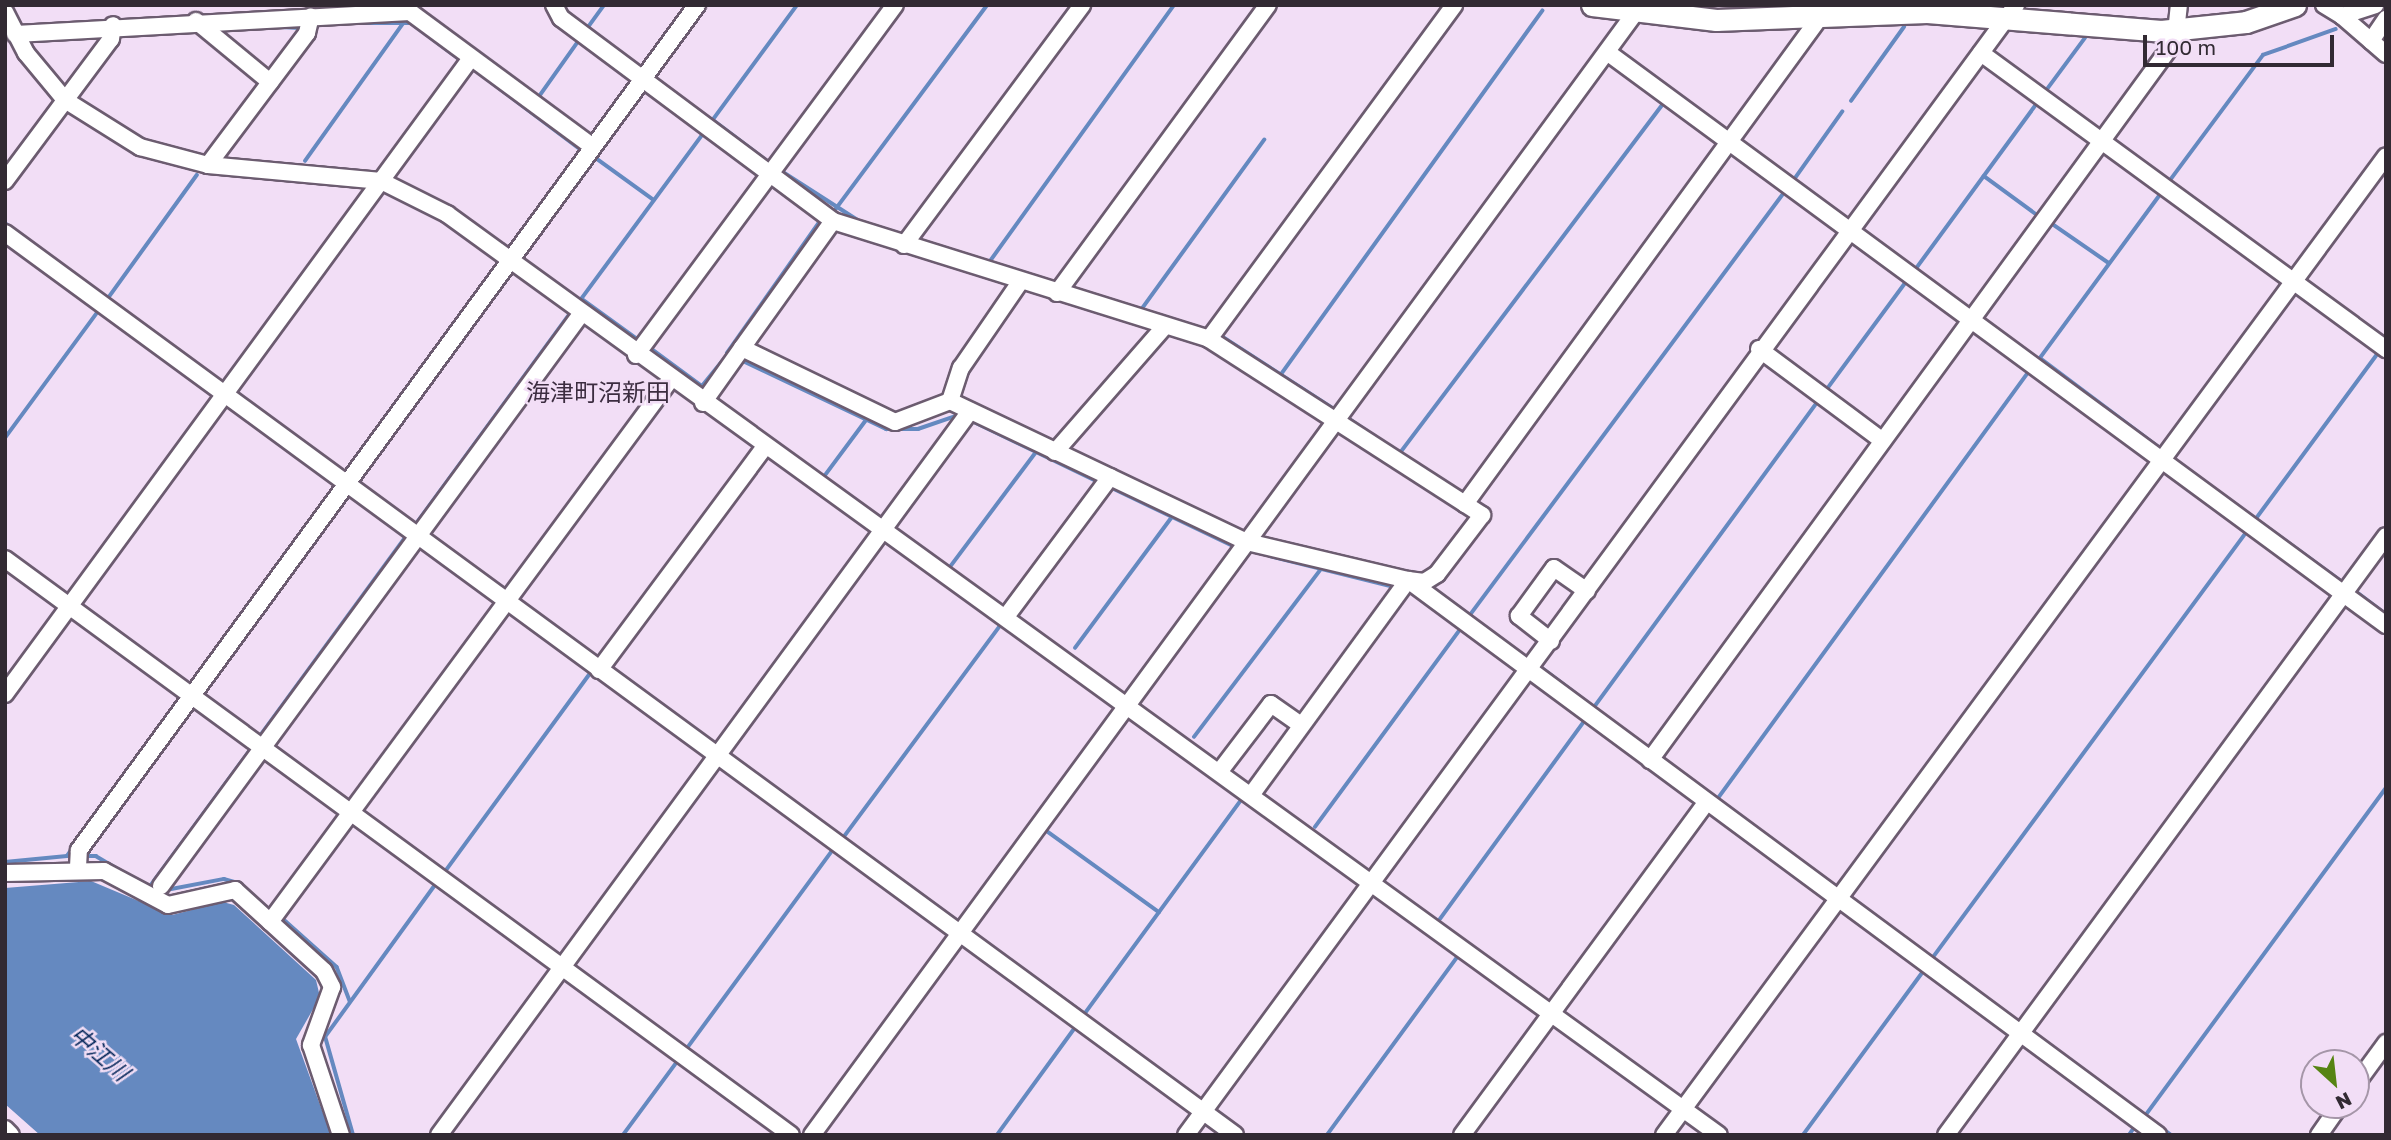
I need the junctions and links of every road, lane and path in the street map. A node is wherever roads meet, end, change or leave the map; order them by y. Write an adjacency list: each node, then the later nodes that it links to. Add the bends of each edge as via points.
1 (177, 5): 23 (street)
2 (554, 5): 33 (street, via 561,18)
3 (697, 5): 33 (street)
4 (895, 5): 41 (street)
5 (1082, 5): 47 (street)
6 (1268, 5): 51 (street)
7 (1454, 5): 55 (street)
8 (1592, 5): 13 (main road)
9 (2179, 5): 24 (street)
10 (2324, 5): 19 (street)
11 (2375, 5): 19 (street)
12 (2293, 6): 15 (main road, via 2246,22 2161,31)
13 (1638, 9): 20 (main road); 29 (street)
14 (1922, 9): 15 (main road); 20 (main road)
15 (2012, 10): 30 (street)
16 (418, 11): 18 (street); 32 (street)
17 (5, 12): 26 (street)
18 (311, 16): 22 (street); 34 (street, via 307,33)
19 (2342, 16): 27 (street)
20 (1820, 17): 36 (street)
21 (2386, 19): 27 (street)
22 (196, 21): 23 (street); 34 (street)
23 (178, 22): 25 (street)
24 (2177, 23)
25 (113, 25): 26 (street); 35 (street, via 111,38)
26 (11, 30): 35 (street)
27 (2371, 41): 31 (street)
28 (2174, 42): 37 (street)
29 (1606, 52): 36 (street); 65 (street)
30 (1981, 53): 37 (street); 45 (street)
31 (2386, 54)
32 (471, 58): 38 (street); 43 (street)
33 (642, 79): 38 (street); 41 (street)
34 (270, 82): 40 (street)
35 (65, 100): 40 (street, via 140,147); 42 (street)
36 (1726, 140): 45 (street); 72 (street)
37 (2104, 144): 49 (street); 53 (street)
38 (593, 147): 48 (street)
39 (2386, 156): 49 (street)
40 (208, 165): 43 (street)
41 (770, 174): 44 (street); 59 (street)
42 (5, 181)
43 (381, 181): 48 (street, via 447,214); 61 (street)
44 (833, 220): 47 (street); 56 (street)
45 (1852, 232): 53 (street); 57 (street)
46 (5, 233): 61 (street)
47 (904, 245): 50 (street)
48 (510, 261): 52 (street); 71 (street)
49 (2292, 281): 58 (street); 69 (street)
50 (1020, 282): 51 (street); 62 (street, via 961,368)
51 (1057, 293): 54 (street)
52 (577, 311): 59 (street); 73 (street)
53 (1972, 320): 66 (street); 69 (street)
54 (1165, 326): 55 (street); 68 (street)
55 (1209, 339): 65 (street)
56 (743, 348): 62 (street, via 895,422); 63 (street)
57 (1759, 349): 66 (street); 79 (street)
58 (2386, 349)
59 (636, 355): 60 (street)
60 (670, 380): 63 (street); 81 (street)
61 (224, 395): 71 (street); 82 (street)
62 (950, 401): 64 (street)
63 (703, 403): 67 (street)
64 (970, 411): 68 (street); 74 (street)
65 (1336, 420): 72 (street); 76 (street)
66 (1883, 441): 94 (street)
67 (764, 448): 74 (street); 86 (street)
68 (1055, 452): 70 (street)
69 (2163, 459): 80 (street); 103 (street)
70 (1110, 477): 76 (street); 83 (street)
71 (346, 484): 73 (street); 89 (street)
72 (1465, 504): 78 (street, via 1482,515 1437,574 1424,582)
73 (414, 533): 81 (street); 92 (street)
74 (881, 533): 83 (street); 93 (street)
75 (2386, 536): 80 (street)
76 (1247, 542): 78 (street); 90 (street)
77 (5, 559): 82 (street)
78 (1408, 580): 87 (street); 91 (street)
79 (1587, 591): 85 (street); 85 (street, via 1554,568 1519,616)
80 (2343, 594): 84 (street); 108 (street)
81 (507, 603): 86 (street); 98 (street)
82 (70, 606): 88 (street); 89 (street)
83 (1008, 614): 90 (street)
84 (2386, 625)
85 (1551, 641): 87 (street)
86 (599, 670): 93 (street)
87 (1530, 670): 94 (street); 101 (street)
88 (5, 694)
89 (192, 695): 92 (street); 99 (street, via 79,850)
90 (1129, 704): 95 (street); 105 (street)
91 (1301, 725): 95 (street, via 1270,704); 96 (street)
92 (259, 744): 98 (street); 102 (street)
93 (718, 757): 105 (street); 106 (street)
94 (1650, 761): 97 (street)
95 (1220, 771): 96 (street)
96 (1252, 794): 101 (street)
97 (1706, 803): 103 (street); 107 (street)
98 (352, 813): 104 (street); 106 (street)
99 (78, 867): 100 (street); 104 (street, via 104,871 168,905 235,890)
100 (5, 873)
101 (1375, 884): 107 (street); 112 (street)
102 (161, 886)
103 (1836, 901): 108 (street); 111 (street)
104 (270, 922): 116 (street, via 332,986 311,1045)
105 (961, 933): 112 (street); 119 (street)
106 (562, 968): 117 (street); 118 (street)
107 (1551, 1012): 111 (street); 122 (street)
108 (2021, 1034): 125 (street); 126 (street)
109 (2386, 1043): 110 (street)
110 (2370, 1065)
111 (1683, 1108): 123 (street); 124 (street)
112 (1203, 1111): 120 (street); 121 (street)
113 (2330, 1119): 127 (street)
114 (5, 1129): 115 (street)
115 (11, 1135)
116 (341, 1135)
117 (439, 1135)
118 (791, 1135)
119 (812, 1135)
120 (1186, 1135)
121 (1235, 1135)
122 (1462, 1135)
123 (1664, 1135)
124 (1719, 1135)
125 (1946, 1135)
126 (2158, 1135)
127 (2319, 1135)

